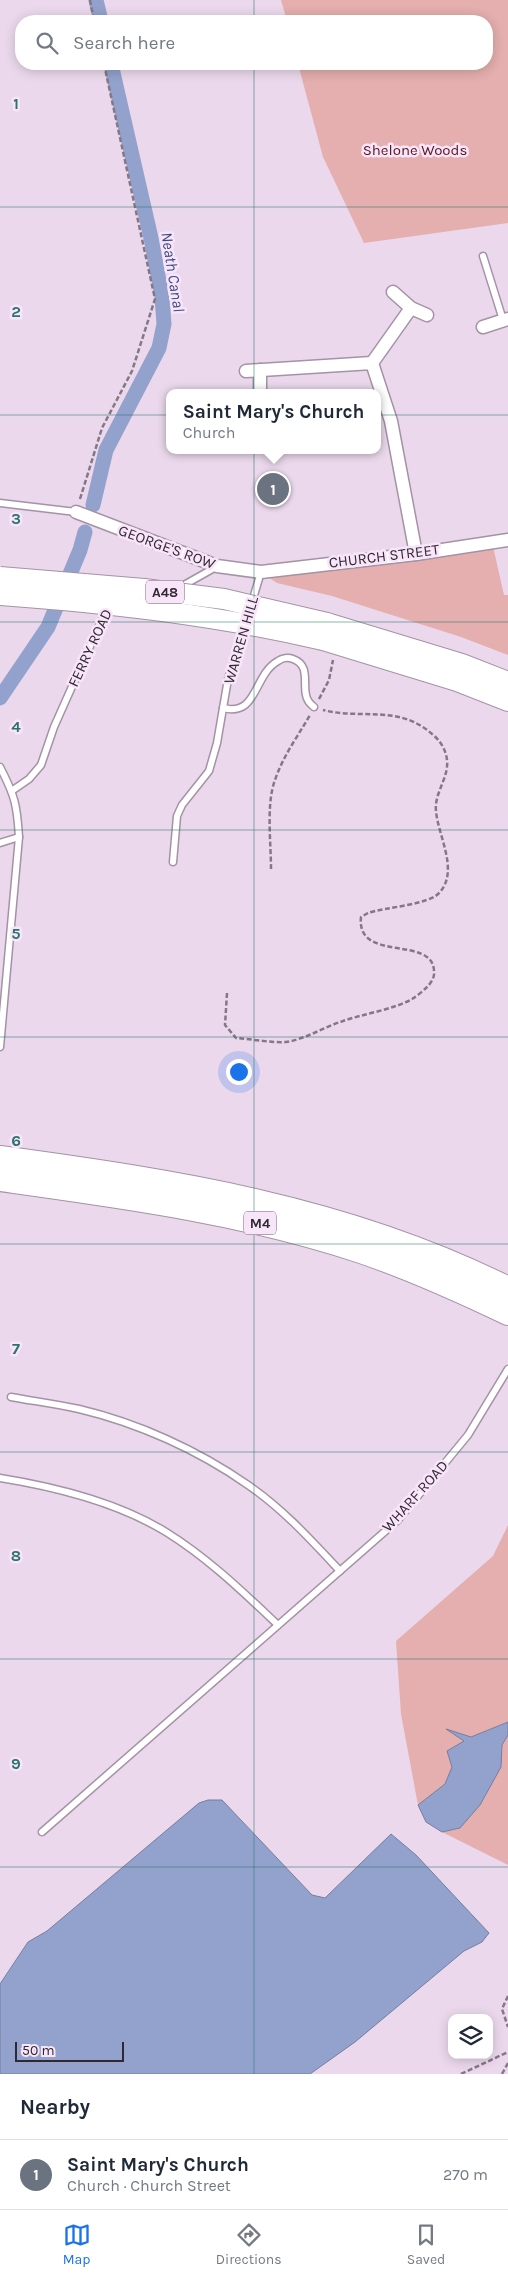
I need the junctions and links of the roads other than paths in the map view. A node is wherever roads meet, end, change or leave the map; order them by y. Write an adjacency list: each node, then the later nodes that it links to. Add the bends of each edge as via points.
1 (483, 256): 5 (lane)
2 (393, 292): 3 (street)
3 (411, 308): 4 (street); 7 (street)
4 (427, 315)
5 (505, 320): 6 (street)
6 (483, 327)
7 (372, 363): 8 (street); 11 (street)
8 (260, 370): 9 (street); 10 (street)
9 (246, 371)
10 (260, 389)
11 (381, 389)
12 (381, 390): 16 (street, via 391,421)
13 (0, 503): 14 (lane)
14 (76, 512): 17 (street, GEORGE'S ROW)
15 (508, 540): 16 (street, CHURCH STREET)
16 (416, 554): 18 (street, CHURCH STREET)
17 (216, 566): 18 (street, GEORGE'S ROW); 21 (lane, FERRY ROAD, via 184,585)
18 (261, 572): 26 (lane, WARREN HILL, via 228,679)
19 (0, 577): 23 (main road, A48, bridge, via 224,599)
20 (0, 595): 23 (main road, A48, bridge, via 141,607)
21 (127, 595)
22 (117, 596): 29 (lane, FERRY ROAD, via 104,611 41,765)
23 (325, 632): 24 (main road, A48, via 462,664); 25 (main road, A48)
24 (508, 682)
25 (508, 701)
26 (223, 708): 27 (lane, via 243,708 250,702 269,666 291,658 300,663 306,673 306,696); 32 (lane, WARREN HILL, via 210,771 182,805 178,816)
27 (314, 708)
28 (0, 766): 29 (lane)
29 (13, 790): 30 (lane)
30 (19, 837): 31 (lane); 33 (lane)
31 (0, 843)
32 (173, 862)
33 (0, 1047)
34 (0, 1158): 36 (highway, M4, via 196,1187 295,1209 429,1253)
35 (0, 1179): 37 (highway, M4, via 183,1206 276,1227 396,1264)
36 (508, 1289)
37 (508, 1313)
38 (508, 1369): 41 (lane, WHARF ROAD, via 468,1434 398,1520)
39 (11, 1397): 41 (lane, via 79,1409 156,1434 189,1450 223,1468 267,1500 305,1533)
40 (0, 1478): 42 (lane, via 113,1506 166,1532 221,1572)
41 (340, 1571): 42 (lane, WHARF ROAD)
42 (278, 1625): 43 (lane, WHARF ROAD)
43 (42, 1832)

